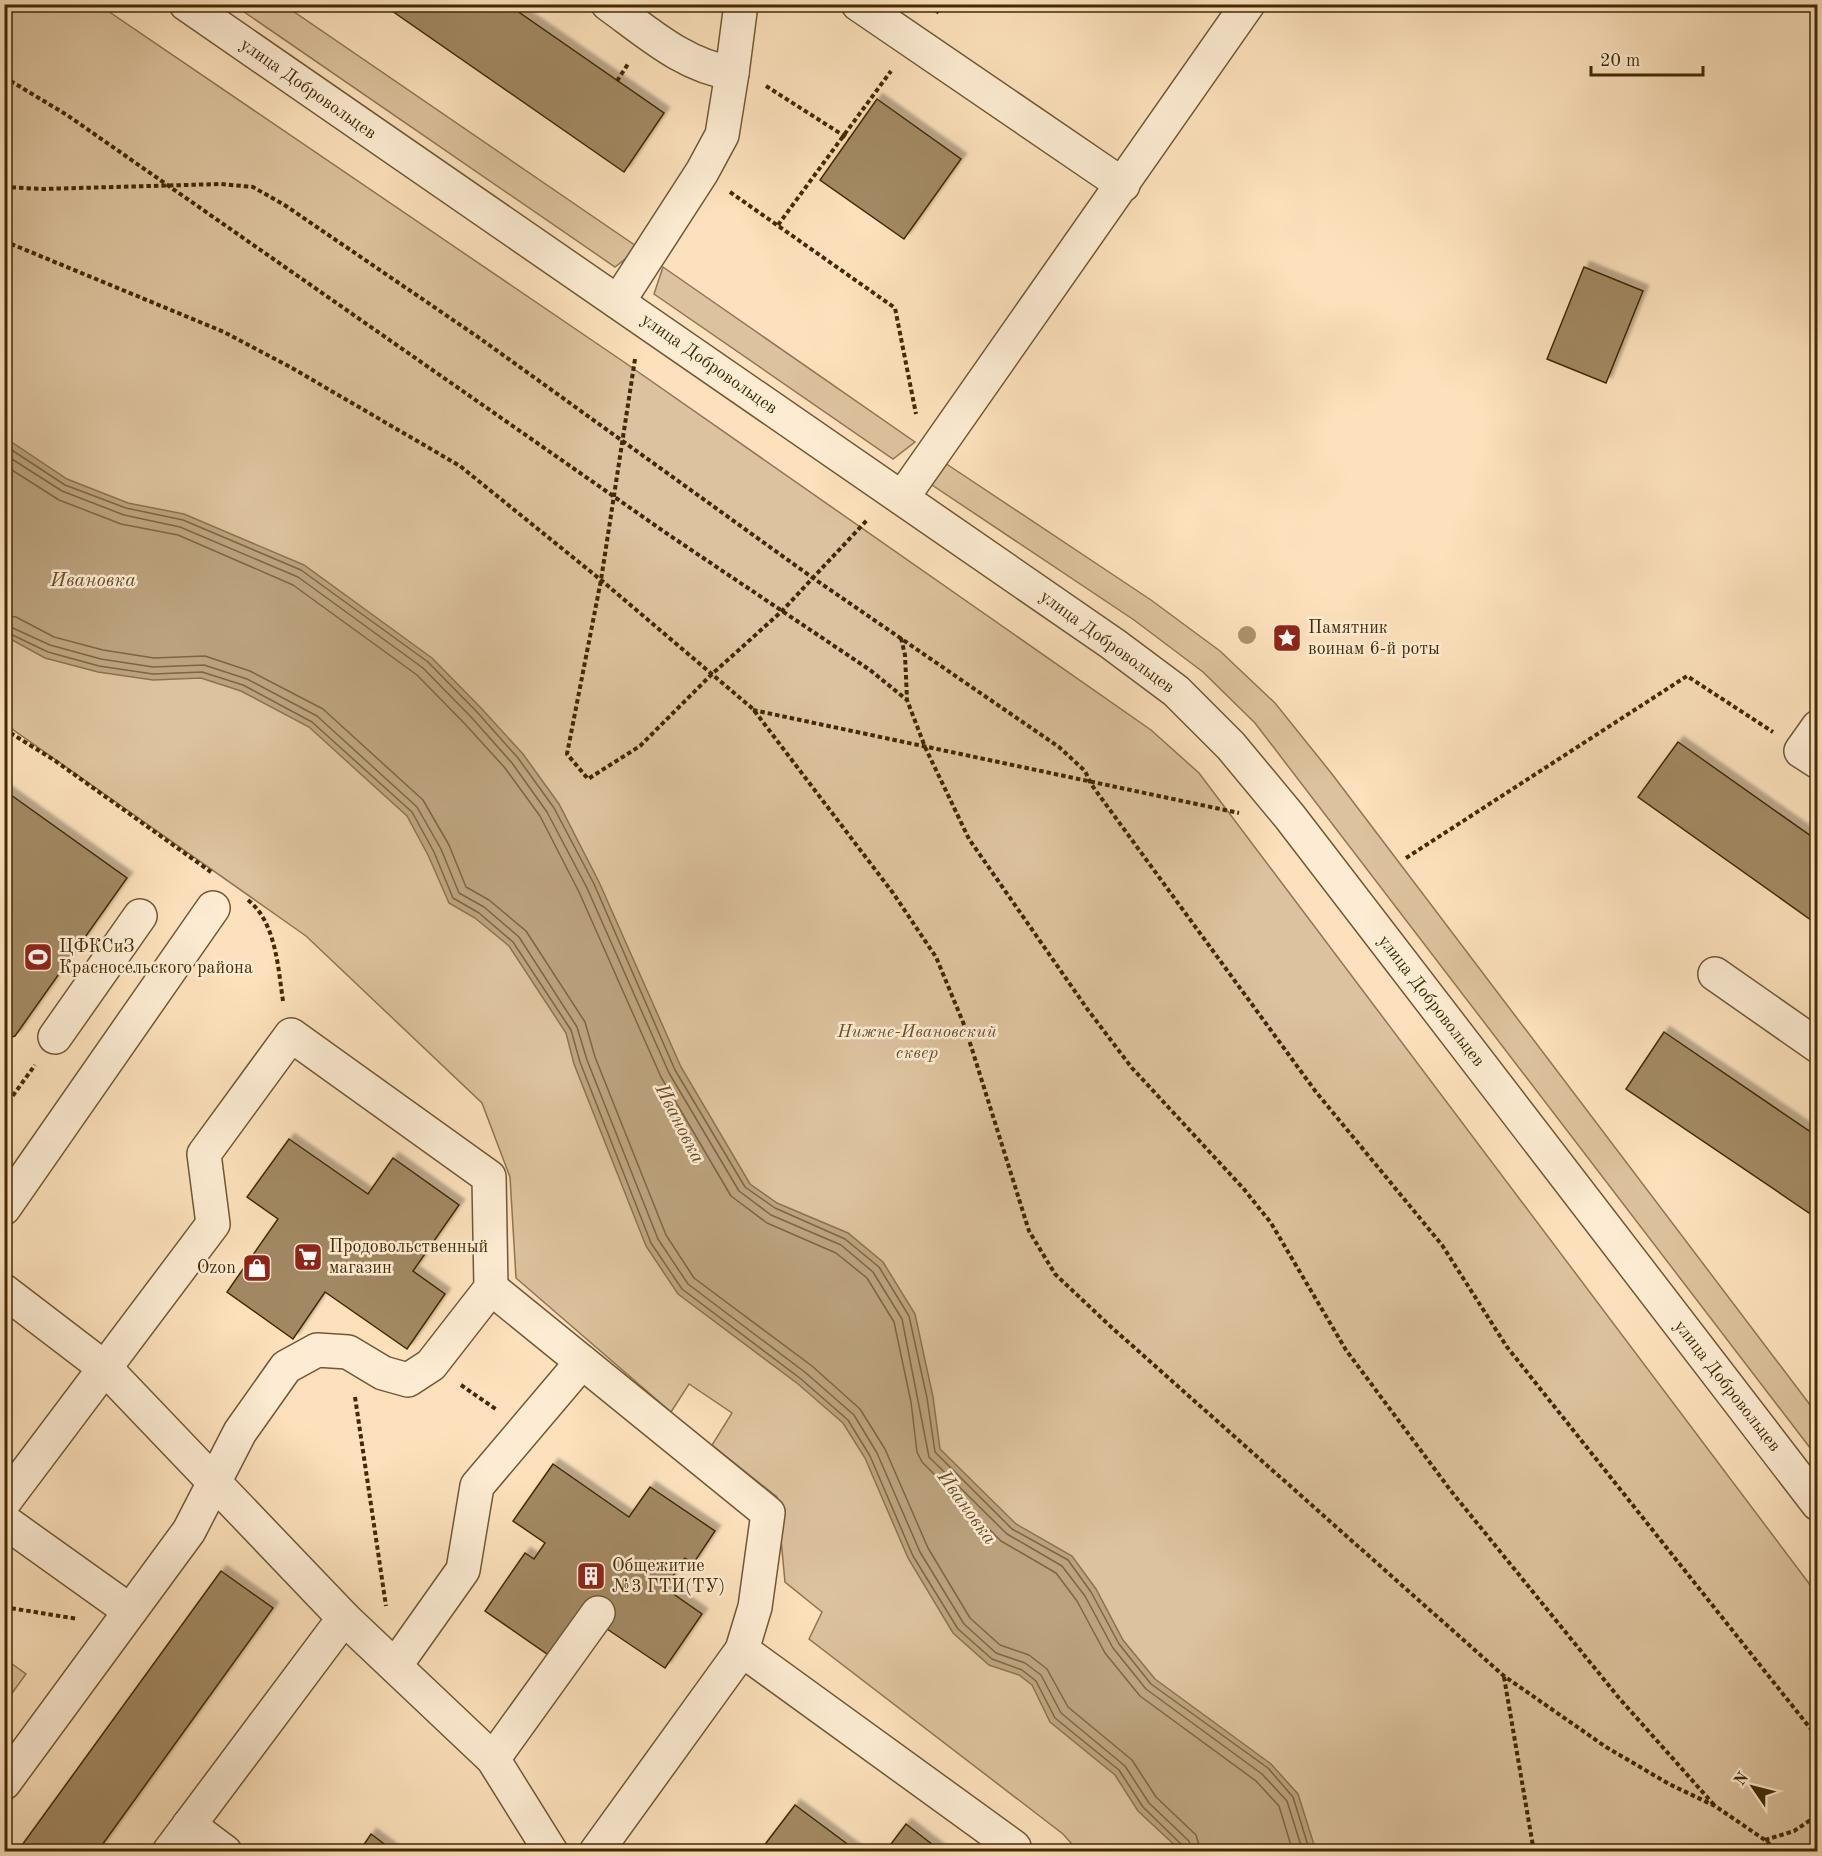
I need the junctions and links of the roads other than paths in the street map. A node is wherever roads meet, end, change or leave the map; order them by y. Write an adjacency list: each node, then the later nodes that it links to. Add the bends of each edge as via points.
1 (186, 4): 8 (street, улица Добровольцев)
2 (608, 4): 6 (street, via 687,59)
3 (741, 4): 6 (street)
4 (858, 4): 7 (street)
5 (1248, 4): 7 (street)
6 (732, 73): 8 (street, via 722,135)
7 (1123, 185): 9 (street)
8 (618, 302): 9 (street, улица Добровольцев)
9 (902, 498): 22 (street, улица Добровольцев, via 1158,678 1231,746 1290,817)
10 (227, 901): 15 (street)
11 (140, 916): 13 (street)
12 (1715, 974): 14 (street)
13 (55, 1037)
14 (1818, 1046)
15 (4, 1208)
16 (491, 1288): 18 (street); 19 (street, via 489,1177 291,1035 204,1154 213,1224); 20 (street, via 431,1365 408,1380 383,1373 348,1352 317,1350 286,1366 240,1432)
17 (4, 1291): 19 (street)
18 (582, 1362): 27 (street, via 768,1513 755,1607); 28 (street, via 477,1486 463,1570)
19 (106, 1369): 20 (street); 21 (street)
20 (214, 1483): 25 (street); 26 (street, via 189,1532)
21 (4, 1502)
22 (1818, 1504)
23 (4, 1521): 26 (street)
24 (598, 1613): 29 (street)
25 (344, 1618): 28 (street); 31 (street)
26 (125, 1619): 30 (street)
27 (742, 1650): 35 (street); 36 (street, via 1014,1847)
28 (395, 1666): 29 (street)
29 (493, 1759): 34 (street)
30 (4, 1784)
31 (189, 1825): 32 (street); 33 (street)
32 (169, 1851)
33 (225, 1851)
34 (551, 1851)
35 (596, 1851)
36 (1014, 1851)

